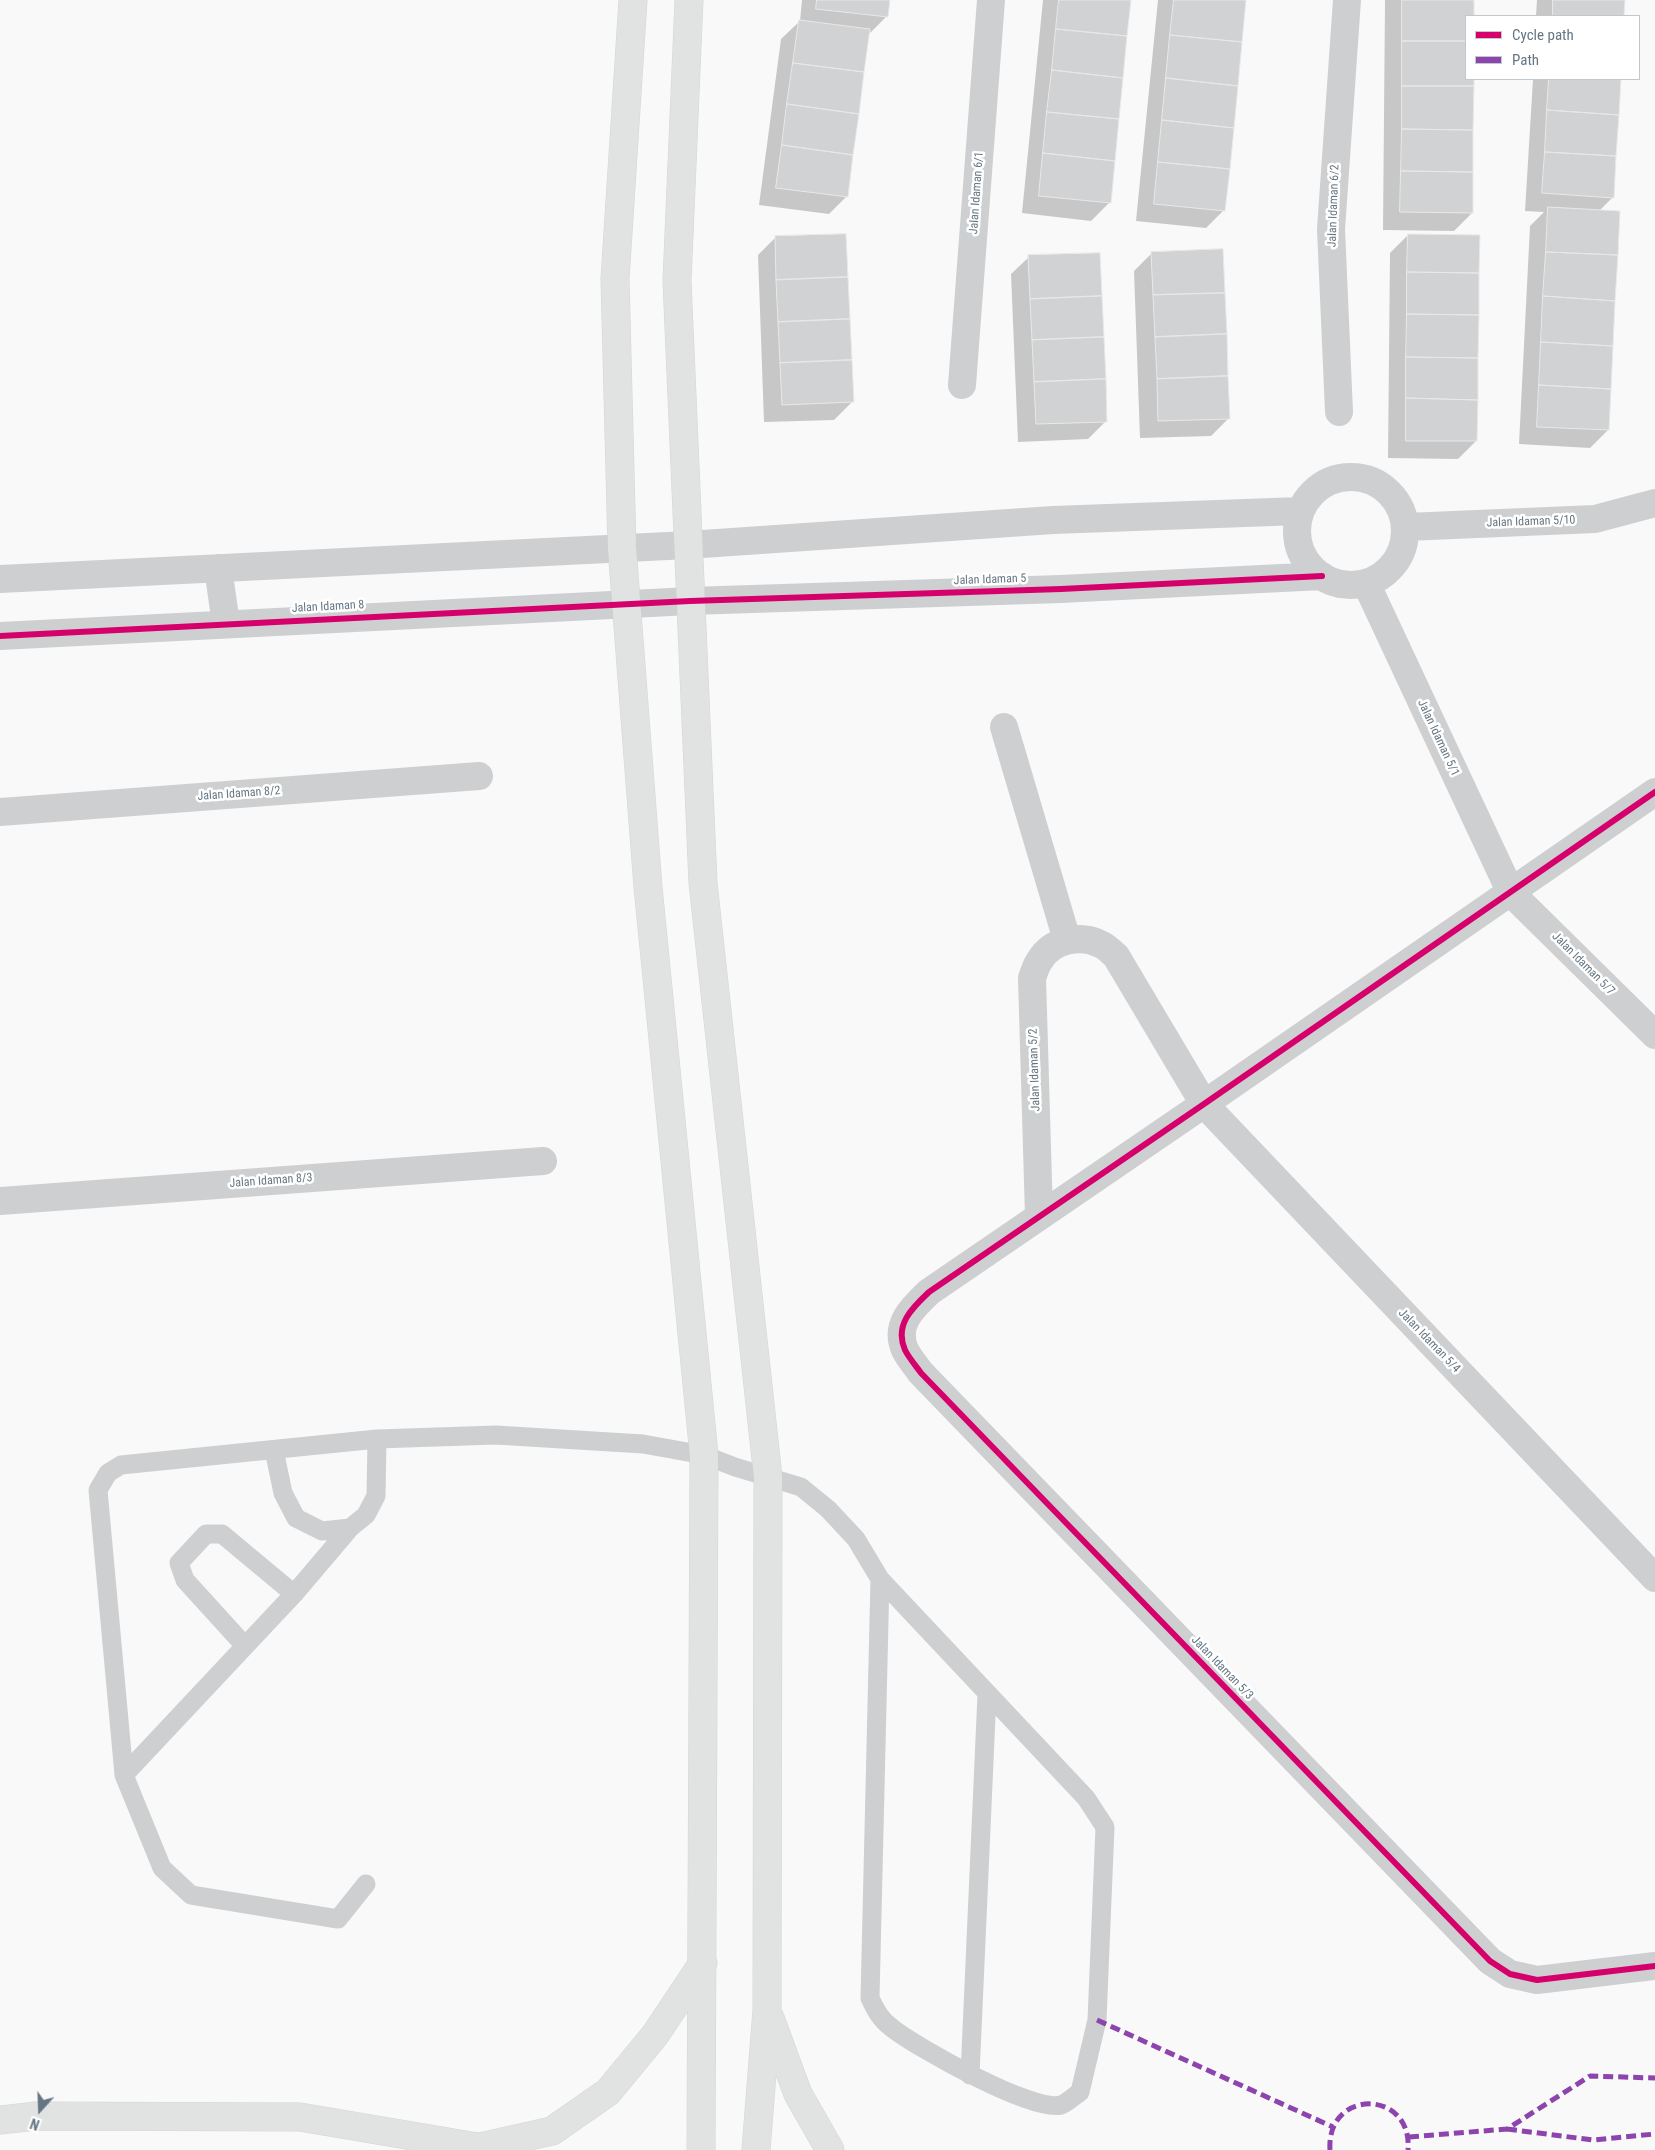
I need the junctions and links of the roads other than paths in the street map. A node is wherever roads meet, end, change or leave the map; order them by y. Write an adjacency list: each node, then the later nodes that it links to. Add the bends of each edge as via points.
1 (633, 0): 11 (main road, via 615,279)
2 (689, 0): 10 (main road, via 677,282)
3 (991, 0): 5 (street, Jalan Idaman 6/1)
4 (1347, 0): 6 (street, Jalan Idaman 6/2, via 1331,229)
5 (962, 385)
6 (1339, 412)
7 (1655, 503): 9 (street, Jalan Idaman 5/10, via 1594,519)
8 (1300, 511): 9 (street, via 1310,495 1324,484 1341,477 1359,477 1377,483 1392,494); 10 (street, via 1053,520); 13 (street, via 1299,548 1308,564)
9 (1406, 527): 15 (street, via 1404,545 1396,562 1383,575)
10 (688, 545): 11 (street); 16 (main road)
11 (622, 548): 12 (street); 18 (main road)
12 (218, 568): 14 (street); 19 (street)
13 (1322, 576): 15 (street, via 1336,583); 16 (street, Jalan Idaman 5, via 1061,589)
14 (0, 579)
15 (1366, 583): 25 (street, Jalan Idaman 5/1)
16 (690, 601): 17 (street, Jalan Idaman 5); 35 (main road, via 704,883)
17 (658, 603): 18 (street, Jalan Idaman 8)
18 (626, 604): 19 (street, Jalan Idaman 8); 34 (main road, via 648,887)
19 (226, 624): 20 (street, Jalan Idaman 8)
20 (0, 636)
21 (1004, 727): 26 (street)
22 (479, 776): 24 (street, Jalan Idaman 8/2)
23 (1655, 792): 25 (street, Jalan Idaman 5/3)
24 (0, 812)
25 (1511, 893): 27 (street, Jalan Idaman 5/7); 28 (street, Jalan Idaman 5/3)
26 (1067, 940): 28 (street, via 1084,939 1101,944 1116,956); 31 (street, Jalan Idaman 5/2, via 1052,947 1040,959 1032,978)
27 (1655, 1035)
28 (1204, 1104): 31 (street, Jalan Idaman 5/3); 37 (street, Jalan Idaman 5/4)
29 (543, 1162): 30 (street, Jalan Idaman 8/3)
30 (0, 1201)
31 (1039, 1216): 45 (street, Jalan Idaman 5/3, via 929,1292 910,1309 901,1330 905,1350 922,1373 1490,1961 1510,1974 1537,1980)
32 (377, 1439): 33 (lane); 34 (lane, via 496,1435 643,1444); 36 (lane, via 376,1496 366,1515)
33 (274, 1450): 36 (lane, via 283,1493 296,1518 322,1531); 42 (lane, via 121,1465 108,1473 98,1490)
34 (704, 1455): 35 (lane); 44 (main road)
35 (768, 1476): 38 (lane, via 801,1487 828,1509 856,1539); 46 (main road)
36 (350, 1528): 39 (lane)
37 (1655, 1578)
38 (880, 1579): 41 (lane); 47 (lane, via 870,1998 877,2014 893,2029)
39 (294, 1594): 40 (lane); 40 (lane, via 222,1534 206,1534 199,1541 179,1563 184,1580)
40 (245, 1646): 42 (lane)
41 (987, 1694): 47 (lane); 47 (lane, via 1086,1798 1105,1827 1097,2020 1080,2092 1061,2105 1040,2104)
42 (124, 1774): 43 (lane, via 162,1868 191,1895 338,1919)
43 (366, 1884)
44 (703, 1963): 49 (main road, via 655,2036 608,2092 552,2130); 50 (main road)
45 (1655, 1966)
46 (767, 2010): 51 (main road); 52 (main road, via 798,2094)
47 (970, 2075)
48 (0, 2120): 49 (main road, via 36,2116 300,2118)
49 (486, 2149)
50 (701, 2150)
51 (756, 2150)
52 (830, 2150)

